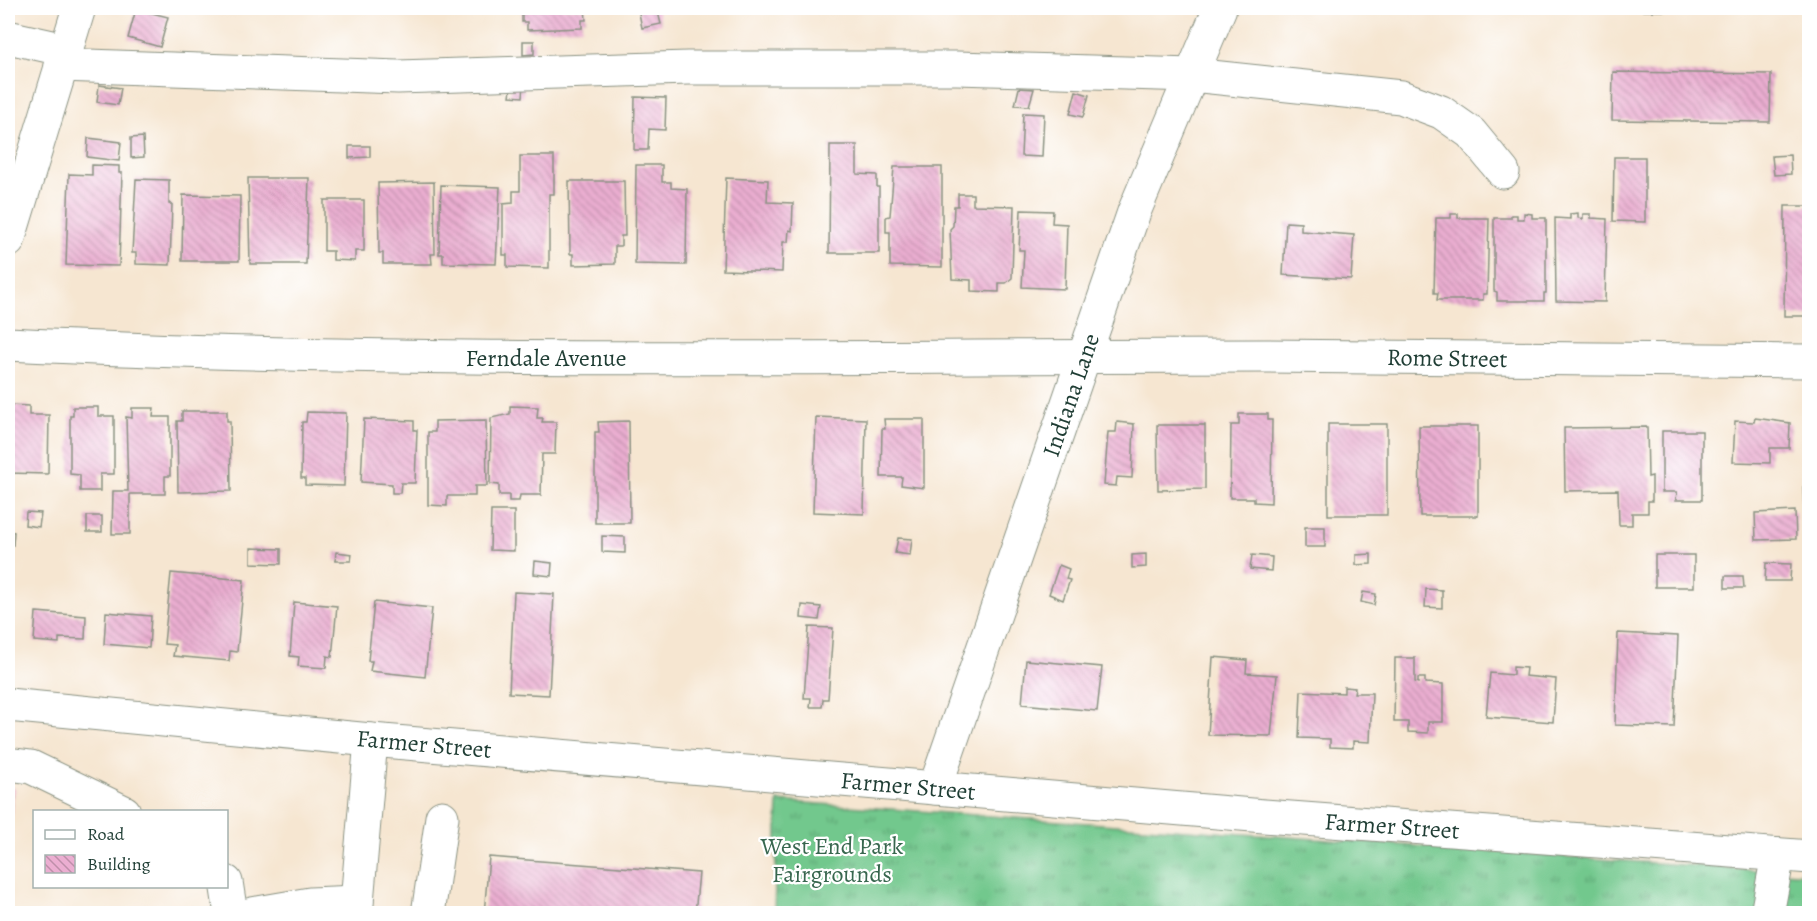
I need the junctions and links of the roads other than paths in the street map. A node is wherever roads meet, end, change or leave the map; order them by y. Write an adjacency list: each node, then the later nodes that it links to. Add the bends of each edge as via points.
1 (79, 8): 4 (street)
2 (1220, 8): 5 (street, Indiana Lane)
3 (8, 37): 4 (street)
4 (63, 58): 5 (street, via 398,77 688,68 957,68); 7 (street)
5 (1192, 75): 6 (street, via 1401,97 1441,112 1471,133); 9 (street, Indiana Lane, via 1134,212)
6 (1503, 172)
7 (8, 241)
8 (8, 344): 9 (street, Ferndale Avenue, via 195,354 485,358)
9 (1084, 357): 10 (street, Rome Street); 14 (street, Indiana Lane)
10 (1809, 362)
11 (8, 705): 12 (street, Farmer Street)
12 (371, 740): 14 (street, Farmer Street); 19 (street)
13 (8, 764): 15 (street, via 31,766)
14 (935, 788): 17 (street, Farmer Street)
15 (120, 810)
16 (442, 817): 22 (street)
17 (1794, 856): 23 (street)
18 (227, 888): 20 (street)
19 (357, 908): 21 (street, via 310,904)
20 (231, 914)
21 (252, 914)
22 (428, 914)
23 (1767, 914)

